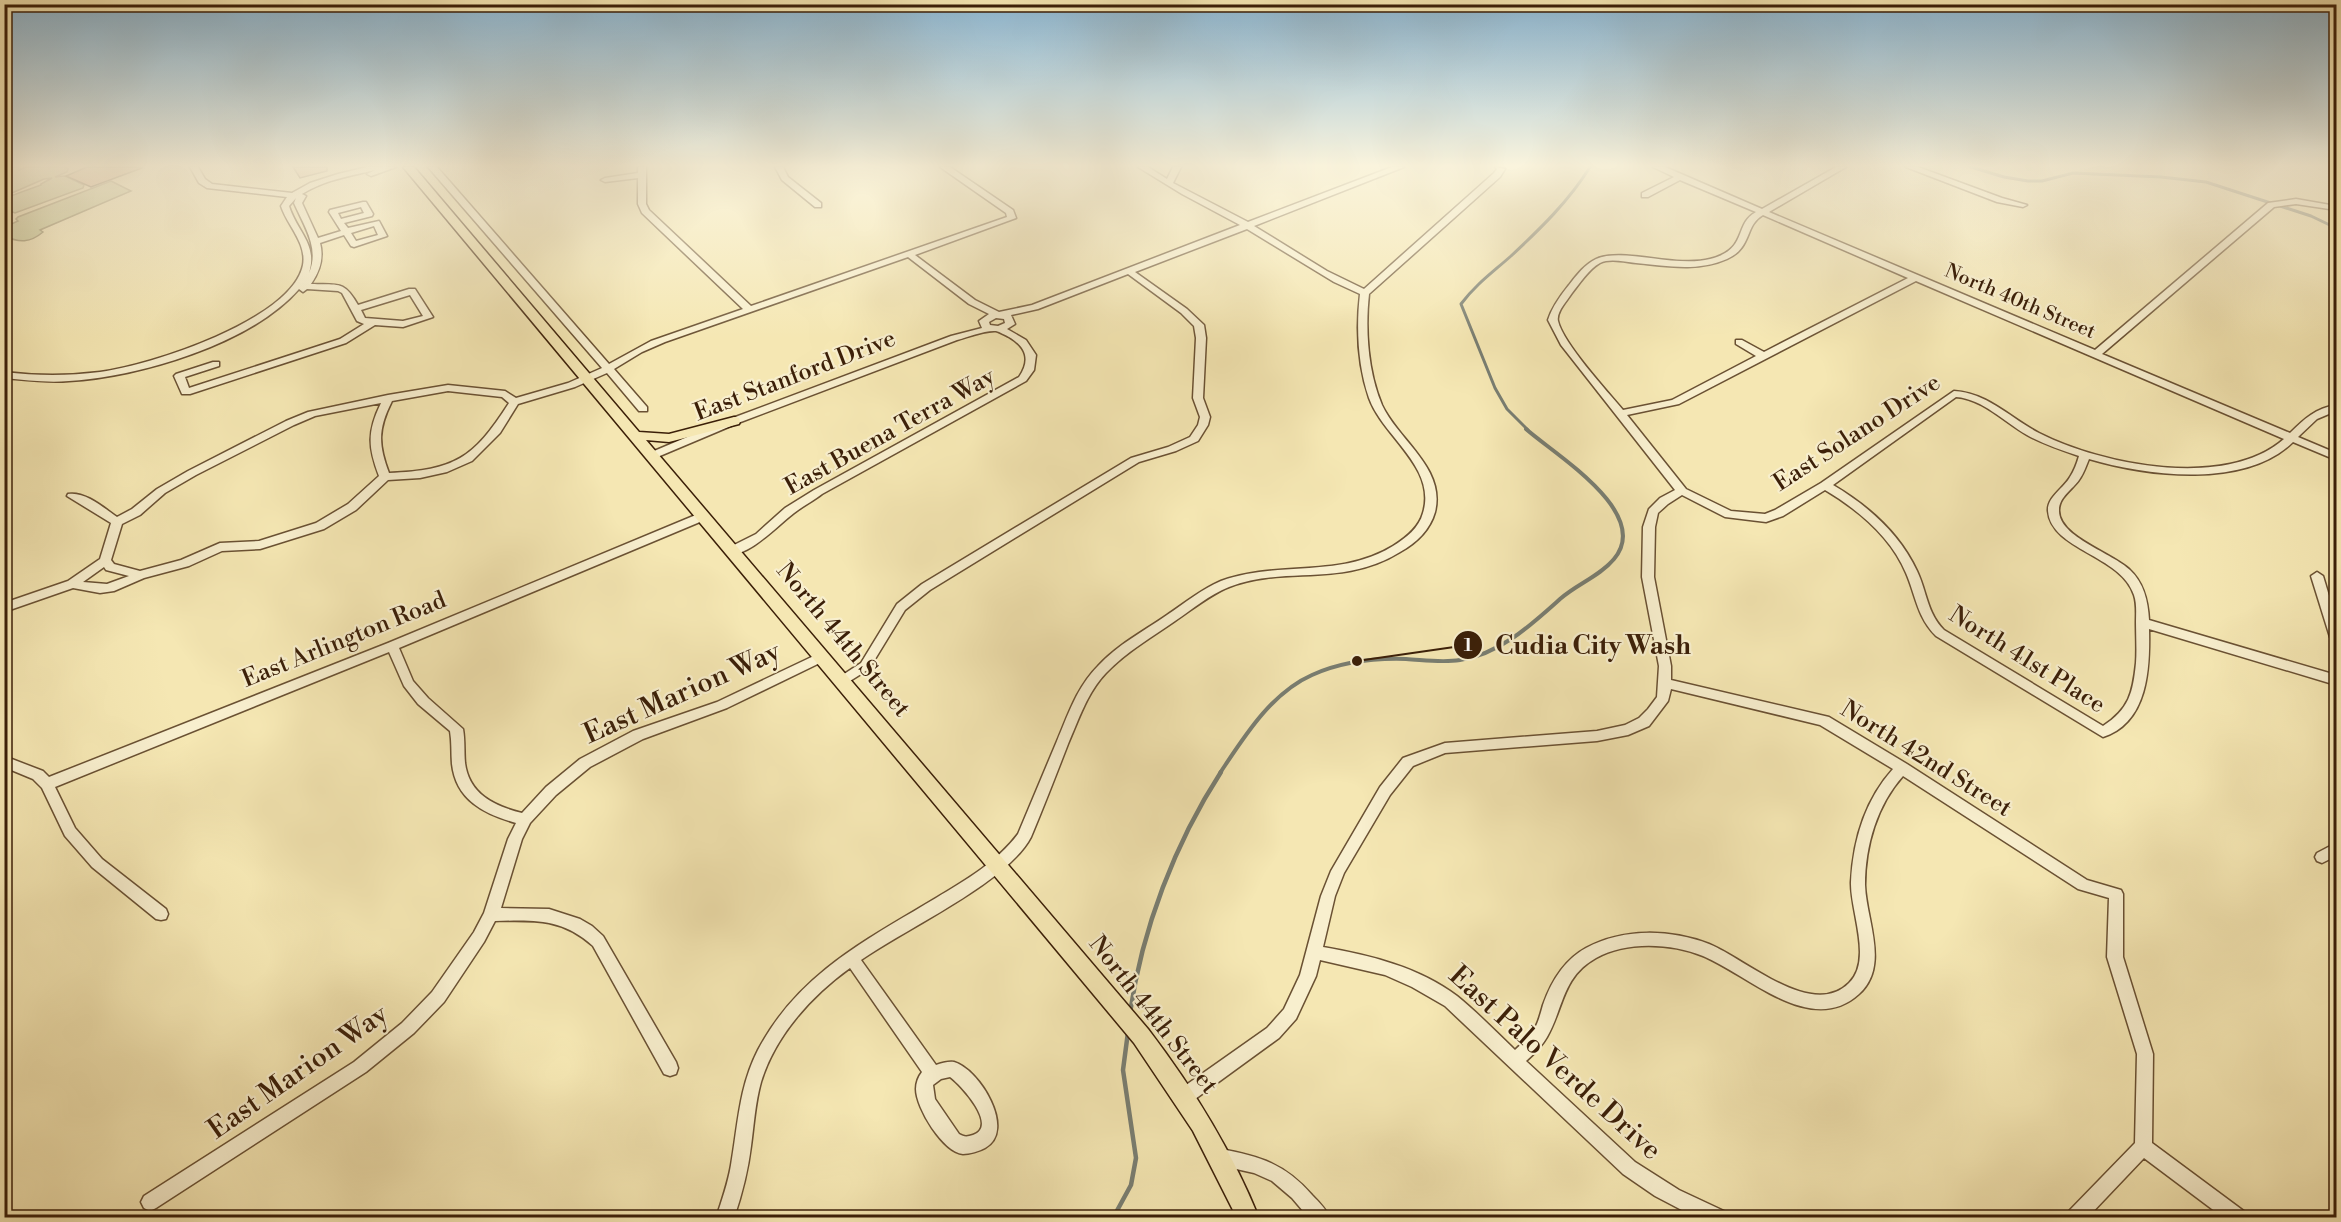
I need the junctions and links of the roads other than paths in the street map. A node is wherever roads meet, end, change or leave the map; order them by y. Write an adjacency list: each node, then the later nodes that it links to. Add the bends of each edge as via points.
1 (294, 224): 19 (street, via 308,254)
2 (308, 224): 15 (street)
3 (341, 224): 15 (street, via 347,232)
4 (456, 224): 37 (main road, North 44th Street)
5 (482, 224): 35 (street)
6 (656, 224): 24 (street)
7 (995, 224): 16 (street)
8 (1242, 224): 14 (street)
9 (1251, 224): 14 (street, East Stanford Drive)
10 (1439, 224): 20 (street)
11 (1747, 224): 44 (street, via 1743,243 1720,258 1690,265 1598,261 1560,304 1553,320 1556,329)
12 (1789, 224): 18 (street, North 40th Street)
13 (2249, 224): 32 (street)
14 (1246, 226): 17 (street, East Stanford Drive); 20 (street)
15 (316, 242): 19 (street, via 319,260)
16 (910, 255): 21 (street); 24 (street)
17 (1129, 271): 22 (street, East Stanford Drive); 68 (street, via 1184,311 1202,332 1198,398 1205,417 1194,439 1135,460 918,592 901,607 865,666)
18 (1916, 277): 32 (street, North 40th Street); 33 (street)
19 (301, 286): 23 (street, via 346,291); 31 (street, via 288,304 263,322)
20 (1365, 293): 76 (street, via 1363,312 1372,393 1426,478 1430,507 1425,523 1414,537 1372,562 1328,573 1262,576 1226,584 1124,651 1102,669 1081,697 1024,837)
21 (972, 302): 25 (street); 28 (street)
22 (1035, 307): 25 (street, East Stanford Drive); 27 (street, East Stanford Drive)
23 (356, 309): 26 (street, via 362,321); 26 (street, via 412,291 428,316 403,324)
24 (749, 309): 35 (street, via 644,346)
25 (998, 315): 27 (street, via 1008,317); 28 (street, East Stanford Drive)
26 (373, 322): 38 (street, via 343,341)
27 (1010, 323): 28 (street, East Stanford Drive); 29 (street)
28 (989, 325): 29 (street); 45 (street, East Stanford Drive)
29 (1020, 340): 57 (street, East Buena Terra Way, via 1031,352 1033,363 1016,385 818,492 760,537)
30 (1738, 342): 33 (street)
31 (206, 348): 34 (street); 36 (street, via 93,375 56,379); 39 (street, via 161,366 98,380 57,385)
32 (2096, 354): 47 (street, North 40th Street)
33 (1765, 357): 44 (street, via 1675,402)
34 (216, 364): 38 (street); 38 (street, via 179,376 186,392)
35 (608, 368): 37 (street); 43 (street)
36 (4, 375)
37 (586, 378): 41 (street); 46 (main road, North 44th Street)
38 (223, 380)
39 (4, 382)
40 (388, 398): 41 (street, via 448,388 505,394); 51 (street, via 373,439); 56 (street, via 330,409 290,423 192,473)
41 (514, 402): 51 (street, via 496,431 468,459 438,471)
42 (2337, 408): 47 (street, East Solano Drive, via 2309,418)
43 (643, 409)
44 (1622, 413): 53 (street)
45 (734, 421): 46 (main road, via 669,438); 49 (street, East Stanford Drive)
46 (633, 435): 49 (main road, North 44th Street)
47 (2291, 437): 48 (street, East Solano Drive, via 2261,458 2219,469 2154,469); 50 (street, North 40th Street)
48 (2085, 455): 52 (street, East Solano Drive, via 2019,427 1965,393 1954,394); 63 (street, via 2072,483 2056,500 2055,518 2080,544 2127,573 2142,599)
49 (651, 456): 55 (main road, North 44th Street)
50 (2337, 457)
51 (385, 477): 59 (street, via 352,507 320,526 260,544 220,547 185,563)
52 (1825, 485): 53 (street, East Solano Drive, via 1766,518 1729,514); 63 (street, North 41st Place, via 1848,500 1890,539 1911,571 1924,615 1931,625 1954,643 2103,732 2124,715 2140,688)
53 (1682, 491): 69 (street, via 1653,512 1649,527 1648,577)
54 (72, 495): 56 (street)
55 (703, 516): 57 (main road, North 44th Street); 65 (street, East Arlington Road)
56 (117, 522): 58 (street)
57 (732, 551): 66 (main road, North 44th Street)
58 (105, 561): 59 (street, via 110,567); 61 (street)
59 (141, 575): 61 (street, via 103,591)
60 (2317, 576): 64 (street)
61 (72, 584): 62 (street)
62 (4, 608)
63 (2142, 622): 67 (street)
64 (2337, 638)
65 (392, 646): 72 (street, East Arlington Road); 73 (street, via 408,683 456,729 459,767 470,794 483,806)
66 (822, 657): 68 (main road, North 44th Street); 73 (street, East Marion Way, via 722,705 629,739 585,763)
67 (2337, 680)
68 (842, 681): 76 (main road, North 44th Street)
69 (1665, 683): 71 (street, North 42nd Street, via 1824,721); 79 (street, via 1663,698 1653,712 1628,730 1445,748 1408,762 1385,791 1338,871)
70 (4, 761): 72 (street, via 38,775)
71 (1902, 768): 81 (street, via 1878,799 1865,832 1858,885 1868,959 1865,975 1855,988 1843,997 1827,1001 1803,1000 1785,995 1727,960 1684,943 1637,939 1612,943 1589,953 1571,969 1558,986 1543,1030); 85 (street, North 42nd Street, via 2083,885 2116,894 2115,957 2145,1054)
72 (47, 784): 77 (street, via 70,832 97,863)
73 (525, 819): 78 (street, East Marion Way, via 506,863)
74 (2337, 849): 75 (street)
75 (2322, 857)
76 (998, 865): 80 (street); 84 (main road, North 44th Street, via 1097,981)
77 (161, 914)
78 (491, 915): 82 (street, via 561,916 588,930); 87 (street, East Marion Way, via 438,997 408,1028 360,1067)
79 (1314, 952): 81 (street, East Palo Verde Drive, via 1388,968 1421,981 1451,1001); 84 (street, via 1308,976 1290,1014 1273,1033)
80 (852, 959): 83 (street); 88 (street, via 809,991 768,1049 753,1082 739,1168)
81 (1514, 1060): 91 (street, East Palo Verde Drive, via 1647,1182 1680,1202)
82 (670, 1068)
83 (933, 1074): 83 (street, via 923,1092 927,1104 951,1139 963,1146 976,1144 988,1135 992,1121 987,1109 963,1075 952,1069)
84 (1185, 1096): 86 (main road, North 44th Street)
85 (2143, 1147): 92 (street); 93 (street)
86 (1220, 1158): 89 (main road, North 44th Street); 90 (street, via 1254,1163 1284,1178)
87 (150, 1202)
88 (725, 1218)
89 (1248, 1218)
90 (1321, 1218)
91 (1720, 1218)
92 (2074, 1218)
93 (2239, 1218)

